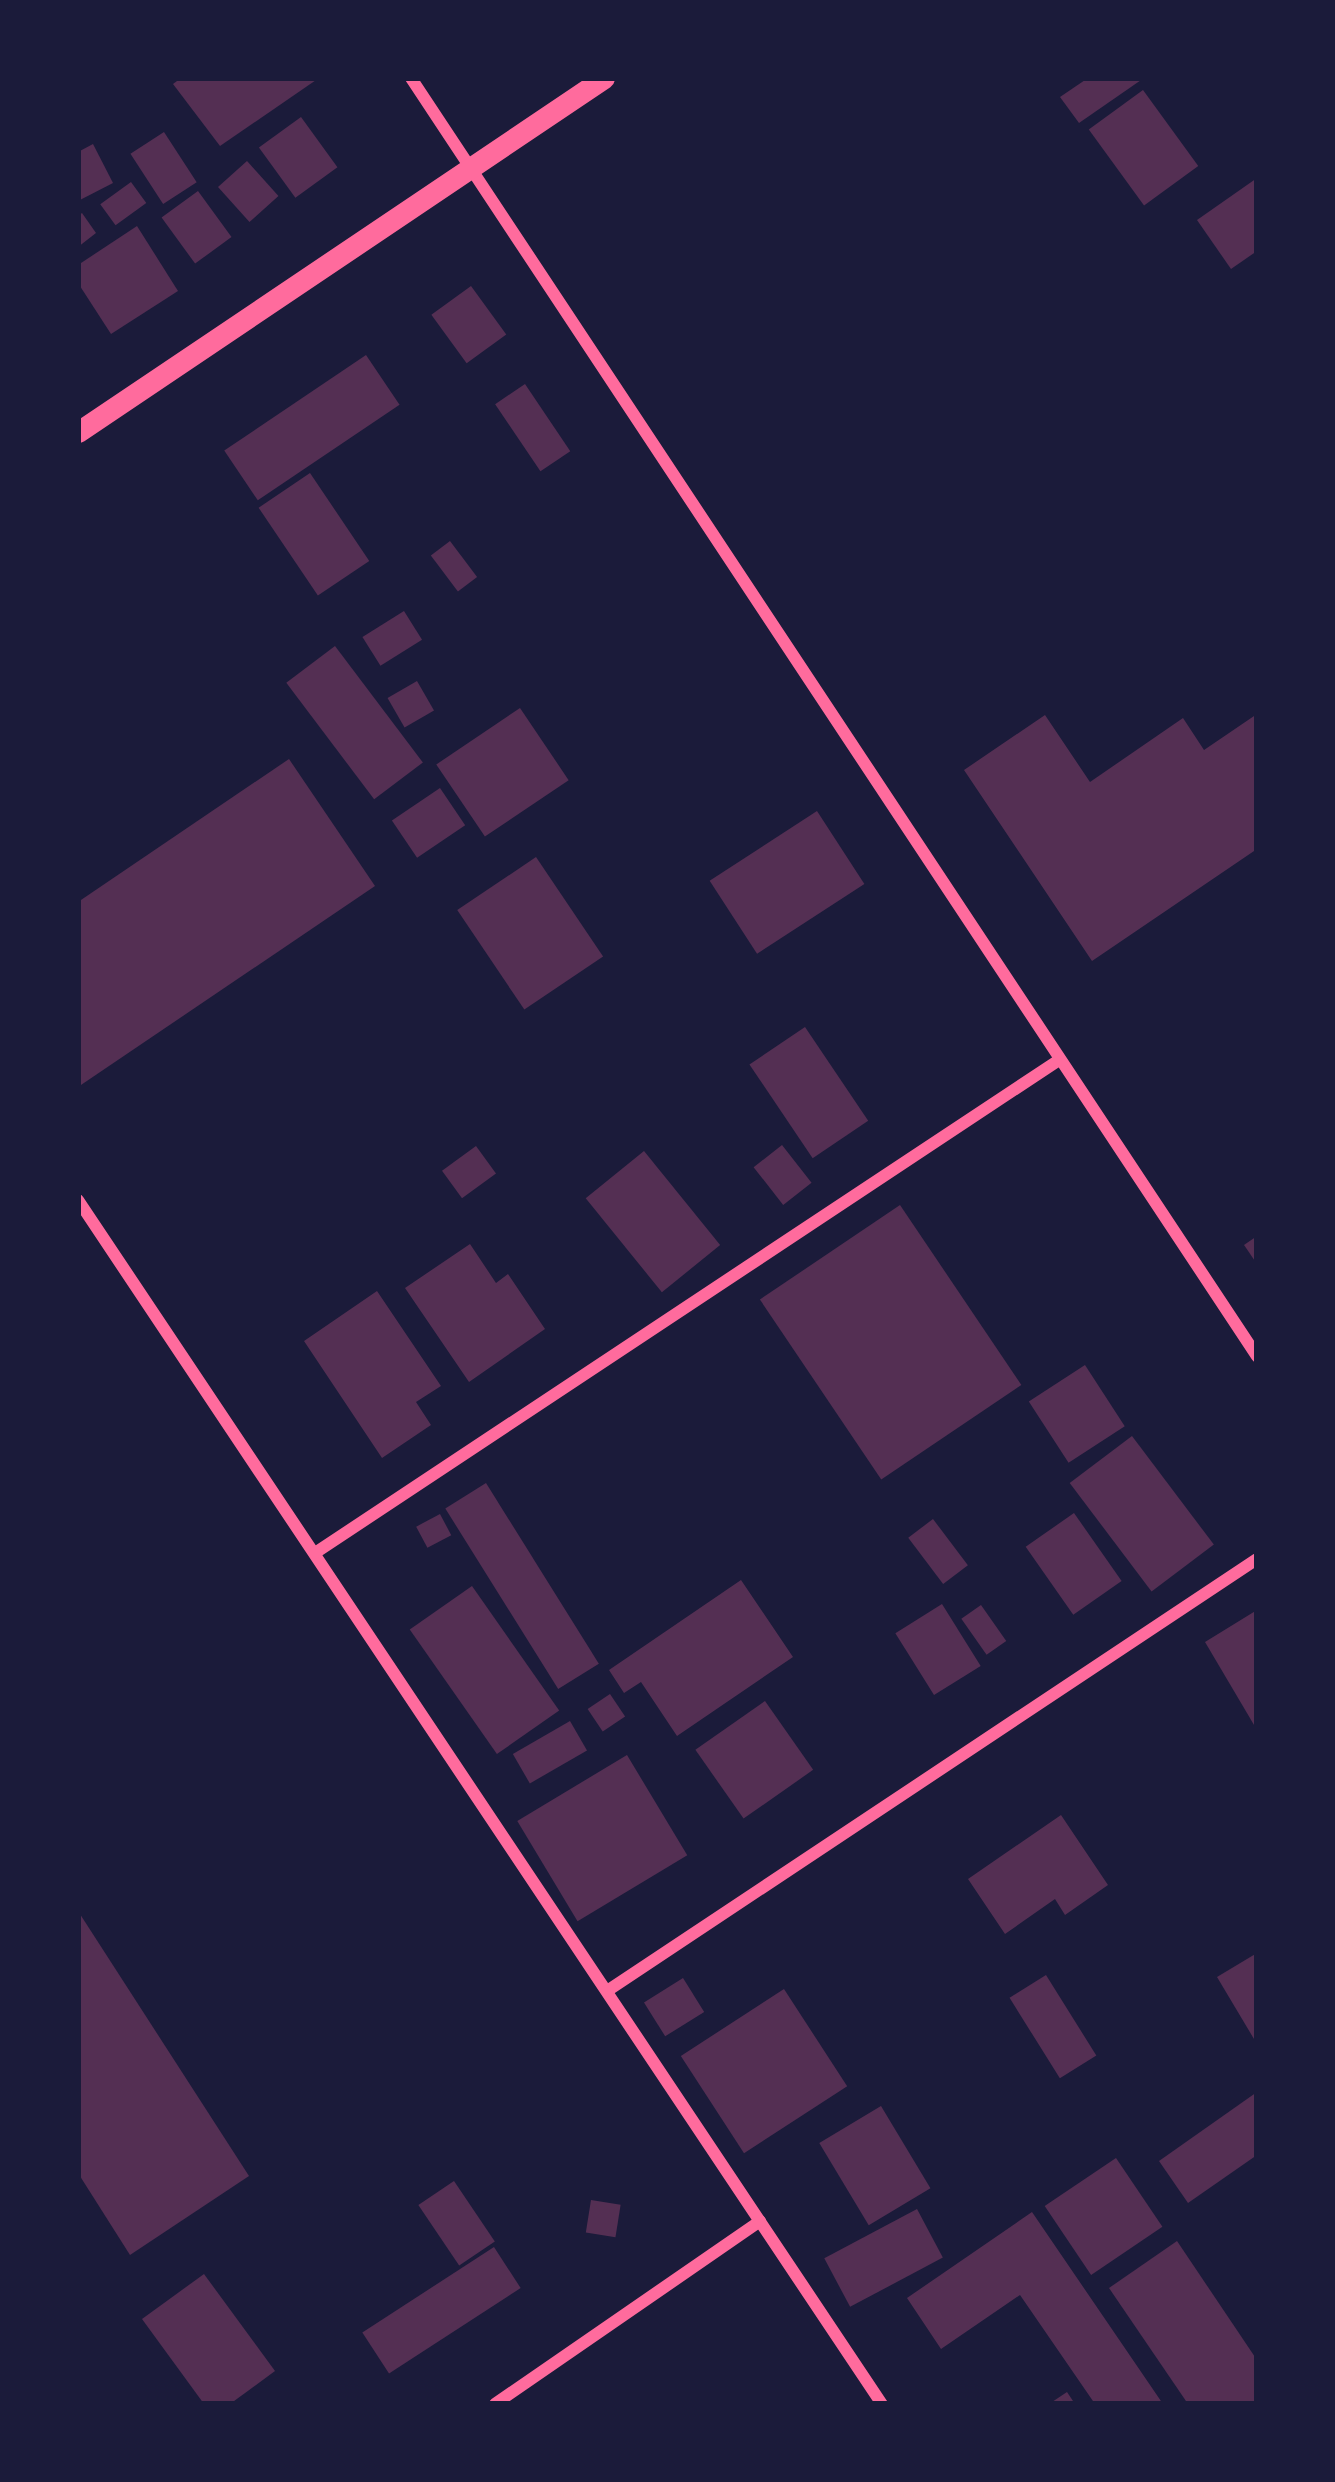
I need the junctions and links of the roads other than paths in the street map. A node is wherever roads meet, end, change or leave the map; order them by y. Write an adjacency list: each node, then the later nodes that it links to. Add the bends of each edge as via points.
1 (411, 78): 3 (street)
2 (604, 78): 3 (street)
3 (472, 167): 4 (street); 5 (street)
4 (78, 432)
5 (1056, 1062): 7 (street); 8 (street)
6 (78, 1200): 8 (street)
7 (1257, 1356)
8 (315, 1553): 10 (street)
9 (1257, 1559): 10 (street)
10 (607, 1991): 11 (street)
11 (760, 2221): 12 (street); 13 (street)
12 (495, 2404)
13 (882, 2404)

